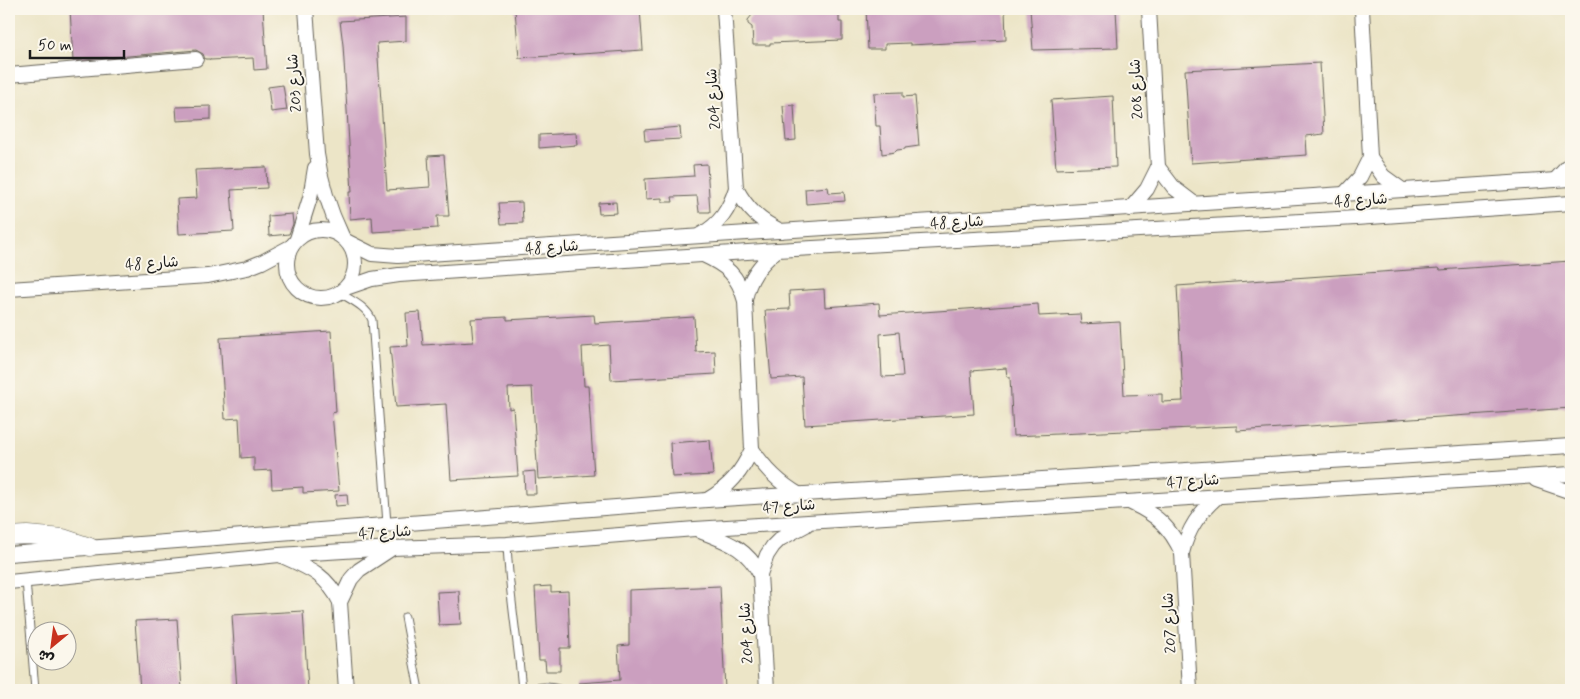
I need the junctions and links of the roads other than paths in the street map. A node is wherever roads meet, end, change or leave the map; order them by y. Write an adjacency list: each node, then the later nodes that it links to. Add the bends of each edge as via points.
1 (306, 9): 7 (street, شارع 203)
2 (724, 9): 13 (street, شارع 204)
3 (1149, 9): 10 (street, شارع 208)
4 (1362, 9): 8 (street)
5 (196, 59): 6 (street)
6 (9, 75)
7 (317, 154): 21 (street, شارع 203, via 325,197); 22 (street, شارع 203, via 310,198)
8 (1370, 158): 14 (street, شارع 48, via 1383,176); 15 (street, شارع 48, via 1360,177)
9 (1571, 163): 11 (street)
10 (1158, 167): 17 (street, via 1174,188); 18 (street, شارع 208, via 1147,190)
11 (1556, 179): 12 (street, شارع 48); 14 (street, شارع 48)
12 (1571, 179)
13 (736, 188): 19 (street, شارع 204, via 754,215); 20 (street, شارع 204, via 723,217)
14 (1401, 189): 15 (street, شارع 48)
15 (1345, 193): 17 (street, شارع 48)
16 (1571, 203): 23 (street, شارع 48)
17 (1195, 204): 18 (street, شارع 48)
18 (1130, 209): 19 (street, شارع 48)
19 (782, 231): 20 (street, شارع 48)
20 (697, 237): 21 (street, شارع 48, via 398,256 372,254)
21 (345, 239): 22 (street, via 335,232 319,229); 26 (street, via 356,265 351,281)
22 (294, 243): 25 (street, شارع 48, via 247,268 208,276); 26 (street, via 288,253 288,270 300,291 324,298)
23 (777, 250): 24 (street, شارع 48); 27 (street, via 751,278)
24 (702, 255): 26 (street, شارع 48, via 399,274 372,279); 27 (street, via 726,267 735,277)
25 (9, 289)
26 (343, 290): 38 (lane, via 372,320)
27 (745, 301): 29 (street)
28 (1571, 446): 33 (street, شارع 47)
29 (752, 449): 33 (street, via 772,476); 35 (street, via 735,479)
30 (1571, 474): 31 (street, شارع 47)
31 (1529, 477): 32 (street); 34 (street, شارع 47)
32 (1571, 492)
33 (800, 495): 35 (street, شارع 47)
34 (1217, 497): 36 (street, شارع 47); 44 (street, شارع 207, via 1194,521)
35 (707, 500): 38 (street, شارع 47)
36 (1129, 502): 37 (street, شارع 47); 44 (street, شارع 207, via 1162,521)
37 (810, 522): 39 (street, شارع 47); 47 (street, شارع 204, via 773,546)
38 (387, 524): 42 (street, شارع 47)
39 (695, 529): 41 (street, شارع 47); 47 (street, via 736,546 754,563)
40 (9, 536): 42 (street, via 63,538)
41 (507, 544): 43 (street, شارع 47); 55 (lane)
42 (90, 547): 45 (street, شارع 47)
43 (392, 548): 46 (street, شارع 47); 50 (street, via 359,570)
44 (1182, 553): 59 (street, شارع 207)
45 (9, 554)
46 (279, 555): 48 (street, شارع 47); 50 (street, via 318,573)
47 (760, 574): 58 (street, شارع 204)
48 (26, 580): 49 (street, شارع 47); 52 (lane)
49 (9, 582)
50 (340, 602): 53 (street)
51 (405, 617): 54 (lane)
52 (35, 690)
53 (346, 690)
54 (419, 690)
55 (522, 690)
56 (528, 690): 57 (lane, via 551,686)
57 (562, 690)
58 (767, 690)
59 (1190, 690)

